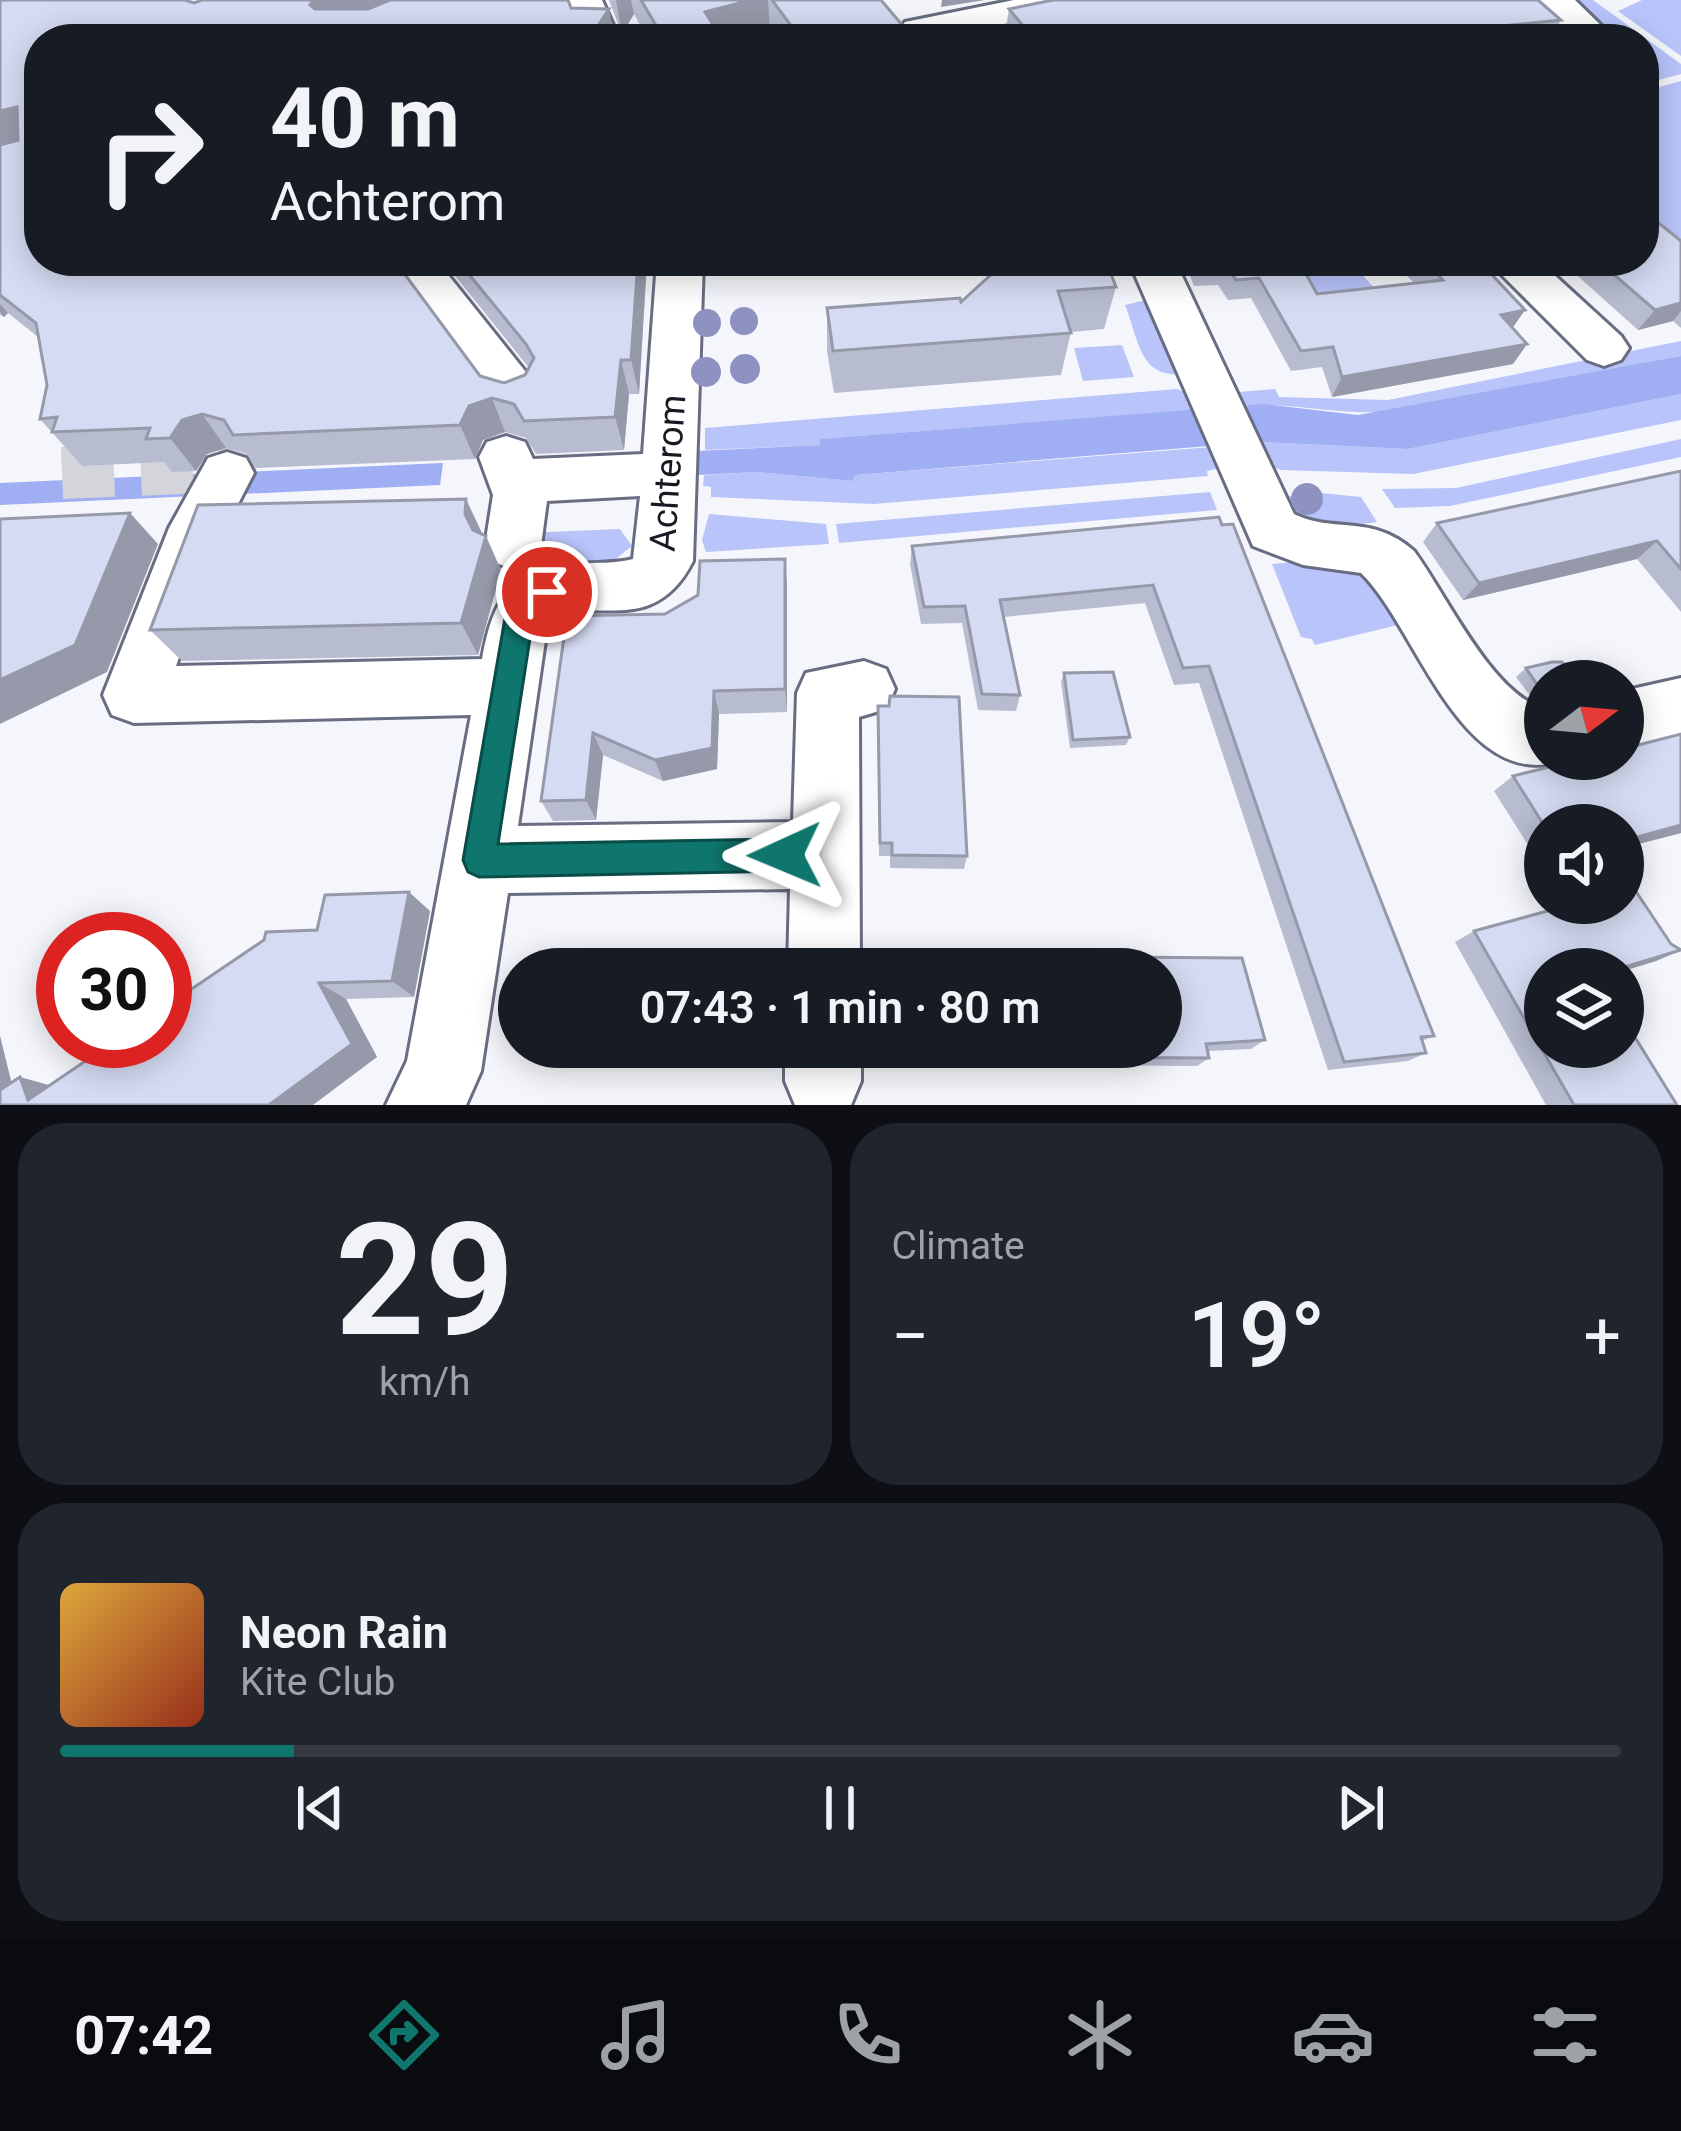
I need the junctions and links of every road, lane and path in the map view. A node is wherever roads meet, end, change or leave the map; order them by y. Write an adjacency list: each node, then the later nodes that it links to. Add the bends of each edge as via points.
1 (1070, 0): 3 (street)
2 (1554, 0): 4 (street)
3 (914, 21)
4 (1580, 24)
5 (424, 276): 10 (street)
6 (679, 276): 11 (street, Achterom)
7 (1159, 276): 18 (street, via 1273,530 1296,543 1363,547 1386,560 1489,710)
8 (1527, 276): 9 (street)
9 (1604, 348)
10 (515, 394)
11 (668, 474): 13 (street, via 510,469 520,495); 14 (street, Achterom, via 660,571 640,584 535,599 519,618)
12 (223, 484): 14 (street, via 197,528 134,695)
13 (513, 546)
14 (508, 686): 20 (street, Achterom)
15 (864, 689): 19 (street, via 828,694)
16 (1681, 706): 17 (street)
17 (1644, 715)
18 (1524, 734)
19 (826, 855): 20 (street); 21 (street)
20 (479, 860): 22 (street, Achterom, via 443,1071)
21 (824, 948)
22 (425, 1105)

